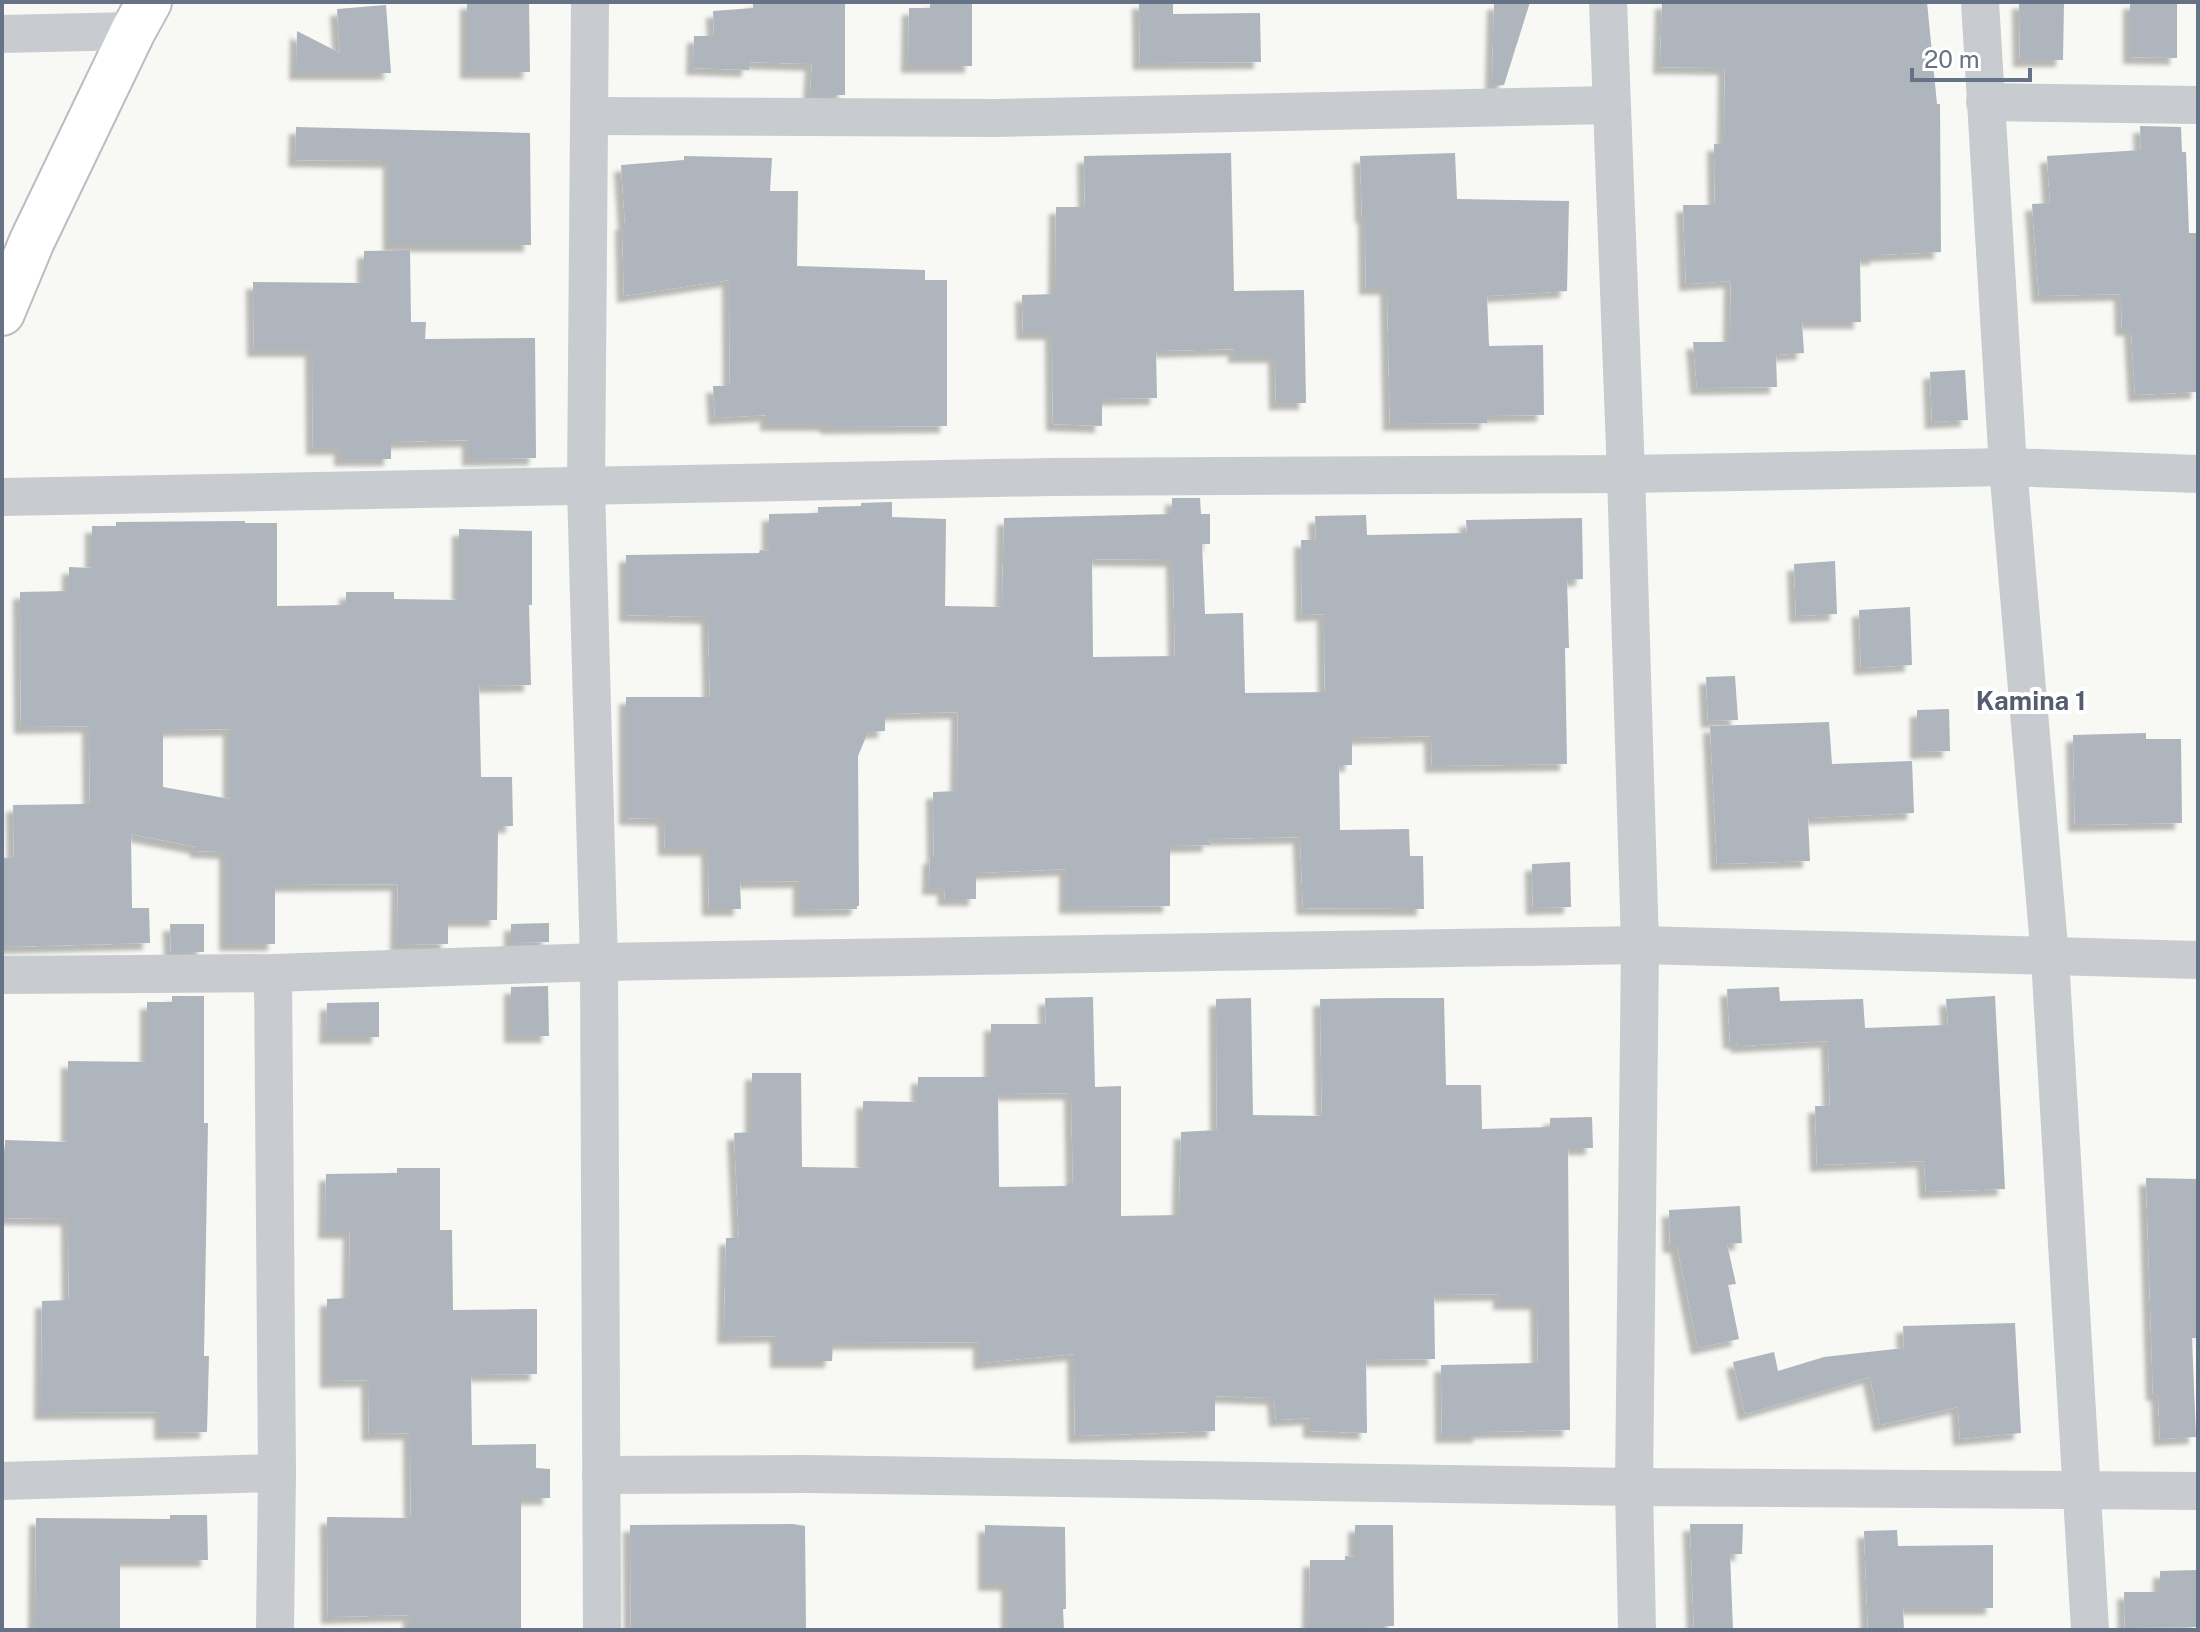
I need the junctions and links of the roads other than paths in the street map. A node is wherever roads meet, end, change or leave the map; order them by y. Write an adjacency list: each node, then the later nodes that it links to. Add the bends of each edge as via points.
1 (590, 2): 9 (street)
2 (1608, 2): 7 (street)
3 (1980, 2): 6 (street)
4 (141, 16): 5 (street); 10 (street)
5 (2, 34)
6 (1985, 102): 8 (street); 11 (street)
7 (1611, 105): 9 (street, via 996,118); 12 (street)
8 (2198, 105)
9 (590, 116): 14 (street)
10 (2, 313)
11 (2008, 467): 12 (street); 13 (street); 17 (street)
12 (1626, 474): 14 (street, via 1050,477); 16 (street)
13 (2198, 474)
14 (586, 487): 15 (street); 19 (street)
15 (2, 497)
16 (1640, 945): 17 (street); 19 (street); 25 (street)
17 (2050, 958): 18 (street); 27 (street)
18 (2198, 960)
19 (599, 962): 20 (street); 23 (street)
20 (273, 973): 21 (street); 22 (street)
21 (2, 975)
22 (277, 1473): 24 (street); 28 (street)
23 (601, 1475): 25 (street); 29 (street)
24 (2, 1481)
25 (1634, 1487): 27 (street); 30 (street)
26 (2198, 1491): 27 (street)
27 (2083, 1492): 31 (street)
28 (275, 1630)
29 (602, 1630)
30 (1637, 1630)
31 (2090, 1630)

